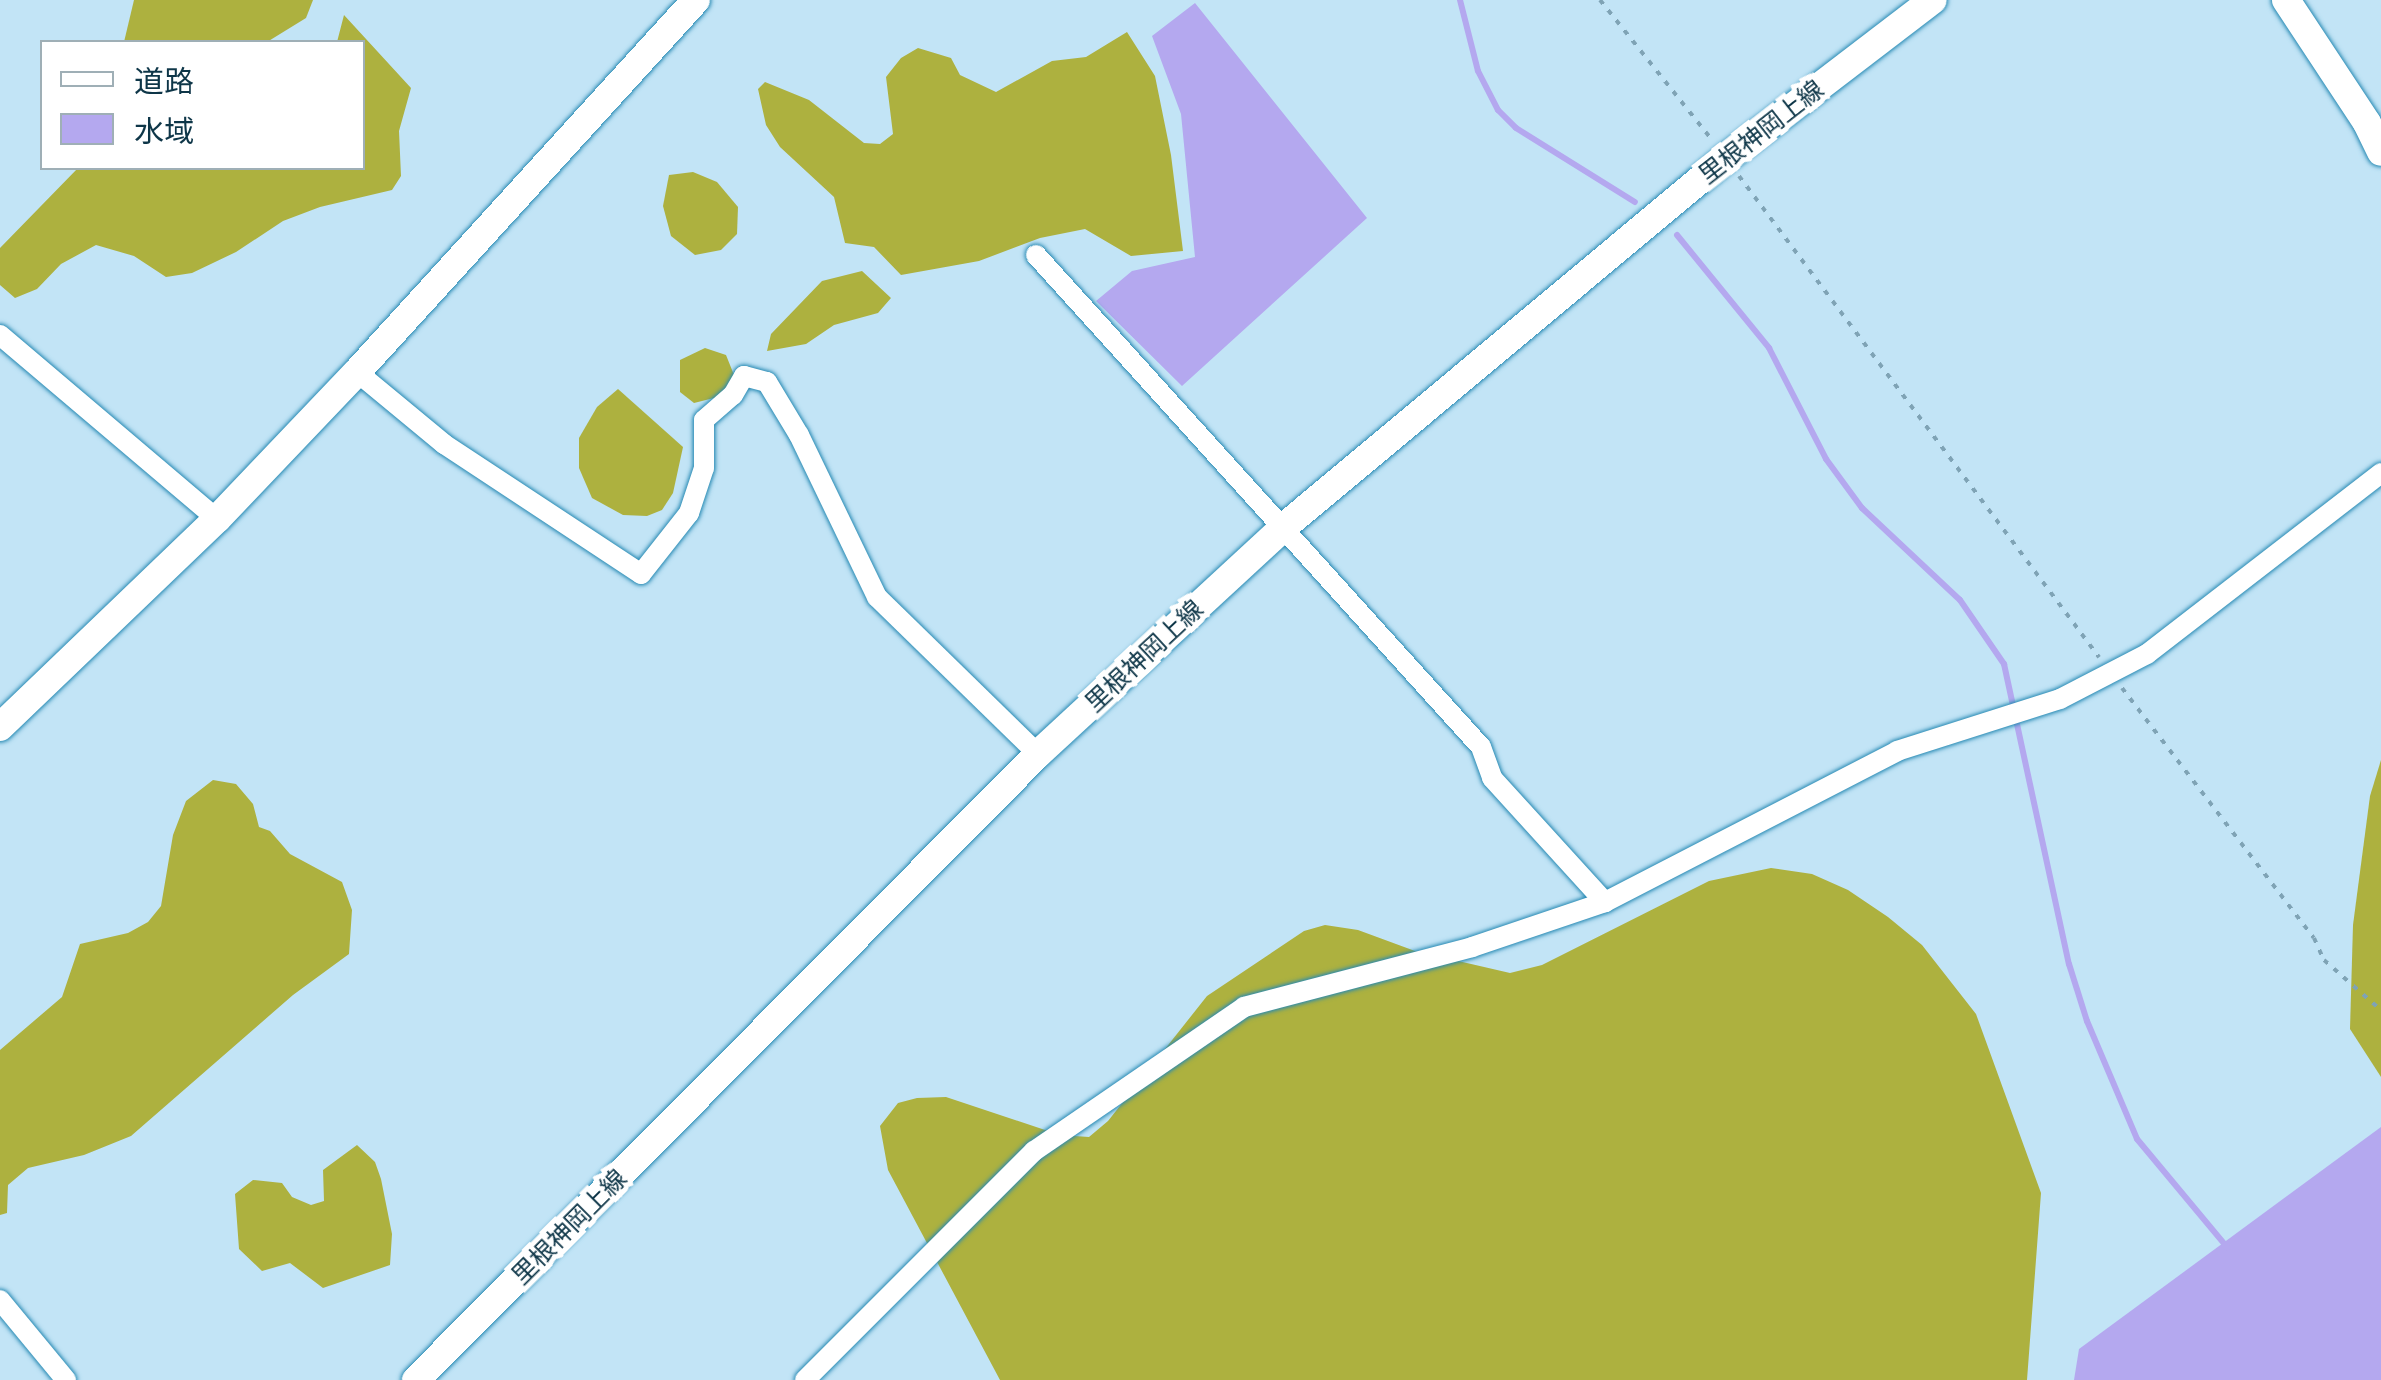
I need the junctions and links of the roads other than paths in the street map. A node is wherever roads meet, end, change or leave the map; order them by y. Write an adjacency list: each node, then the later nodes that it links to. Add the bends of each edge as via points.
1 (696, 0): 7 (main road)
2 (1932, 0): 10 (main road, 里根神岡上線, via 1726,158)
3 (2286, 0): 4 (main road)
4 (2381, 152)
5 (1036, 255): 10 (street)
6 (0, 335): 9 (street)
7 (357, 372): 9 (main road); 12 (street, via 444,444 641,574 690,513 704,468 704,420 744,376 766,382 877,596)
8 (2381, 473): 13 (street, via 2148,654 2060,699 1897,751)
9 (217, 519): 11 (main road)
10 (1285, 526): 12 (main road, 里根神岡上線); 13 (street, via 1481,747 1492,778)
11 (0, 727)
12 (1038, 754): 16 (main road, 里根神岡上線)
13 (1605, 902): 17 (street, via 1472,947 1244,1008 1034,1151)
14 (0, 1300): 15 (street)
15 (66, 1380)
16 (416, 1380)
17 (805, 1380)

